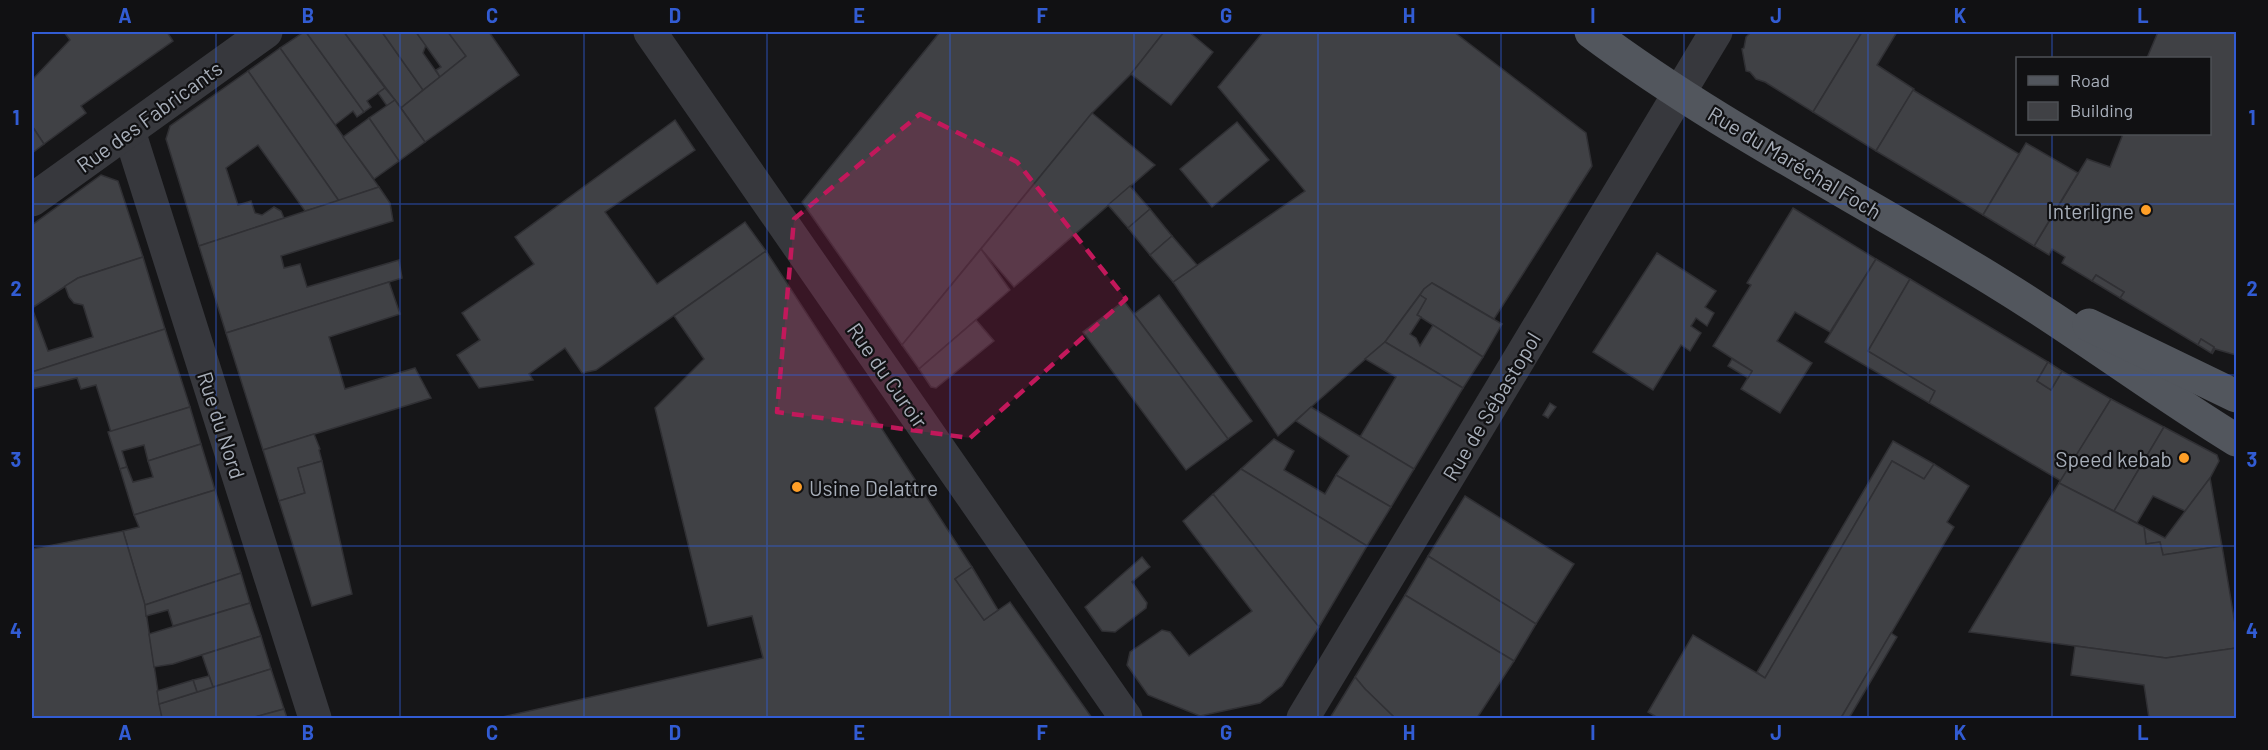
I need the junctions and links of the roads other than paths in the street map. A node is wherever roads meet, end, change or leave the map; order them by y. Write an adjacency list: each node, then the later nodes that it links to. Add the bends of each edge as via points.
1 (266, 32): 6 (street, Rue des Fabricants)
2 (650, 32): 12 (street, Rue du Curoir)
3 (1591, 32): 5 (main road, Rue du Maréchal Foch)
4 (1716, 32): 5 (street, Rue de Sébastopol)
5 (1678, 93): 8 (main road, Rue du Maréchal Foch); 13 (street, Rue de Sébastopol)
6 (129, 131): 7 (street, Rue des Fabricants); 11 (street, Rue du Nord)
7 (32, 200)
8 (2002, 285): 9 (main road, Rue du Maréchal Foch); 10 (main road, Rue du Maréchal Foch)
9 (2236, 396)
10 (2236, 440)
11 (315, 718)
12 (1126, 718)
13 (1303, 718)

